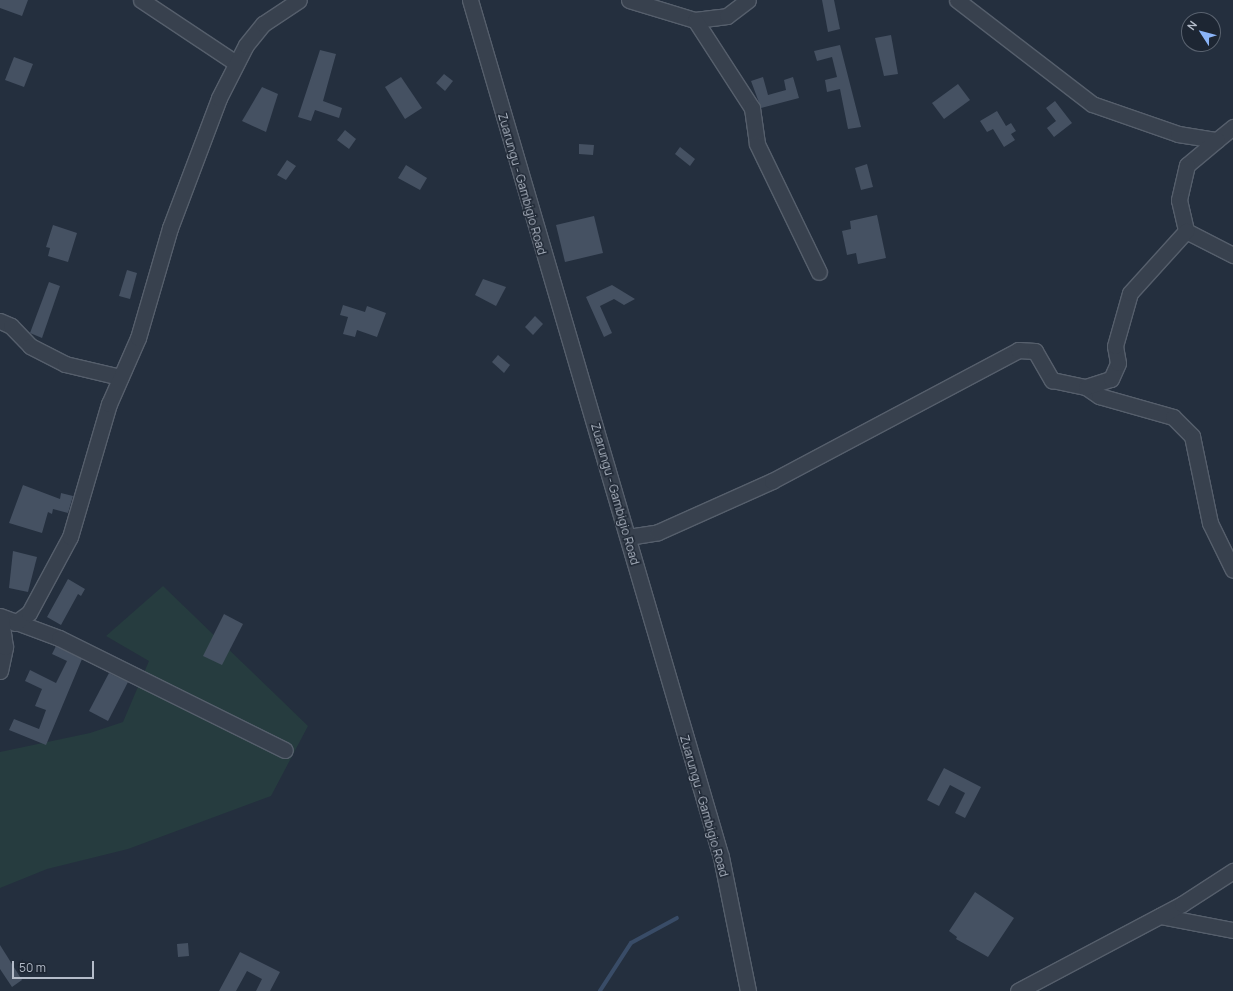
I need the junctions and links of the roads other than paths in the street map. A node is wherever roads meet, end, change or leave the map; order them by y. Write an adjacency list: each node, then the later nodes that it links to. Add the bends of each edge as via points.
1 (141, 0): 8 (street)
2 (299, 0): 8 (street, via 263,24)
3 (470, 0): 17 (street, Zuarungu - Gambigio Road, via 514,159)
4 (629, 0): 7 (street)
5 (748, 0): 7 (street, via 727,16)
6 (957, 0): 10 (street, via 1092,104 1178,134)
7 (695, 20): 13 (street, via 752,108 757,144)
8 (236, 63): 15 (street, via 219,98 170,228 138,338)
9 (1233, 127): 10 (street)
10 (1217, 140): 11 (street, via 1187,165 1179,200)
11 (1186, 232): 12 (street); 16 (street, via 1130,293 1115,346 1118,363 1115,374 1111,379)
12 (1233, 255)
13 (819, 272)
14 (0, 321): 15 (street, via 11,326 30,346 60,361)
15 (120, 377): 20 (street, via 98,436 70,537 29,613)
16 (1086, 387): 17 (street, via 1052,380 1035,351 1018,350 772,481 658,532); 18 (street, via 1099,396 1174,417 1192,436 1210,523)
17 (628, 537): 26 (street, Zuarungu - Gambigio Road, via 720,857)
18 (1233, 570)
19 (1, 616): 20 (street); 21 (street, via 5,647)
20 (15, 623): 22 (street, via 58,638)
21 (0, 671)
22 (285, 750)
23 (1233, 871): 24 (street)
24 (1160, 916): 25 (street); 27 (street)
25 (1233, 930)
26 (748, 991)
27 (1018, 991)

